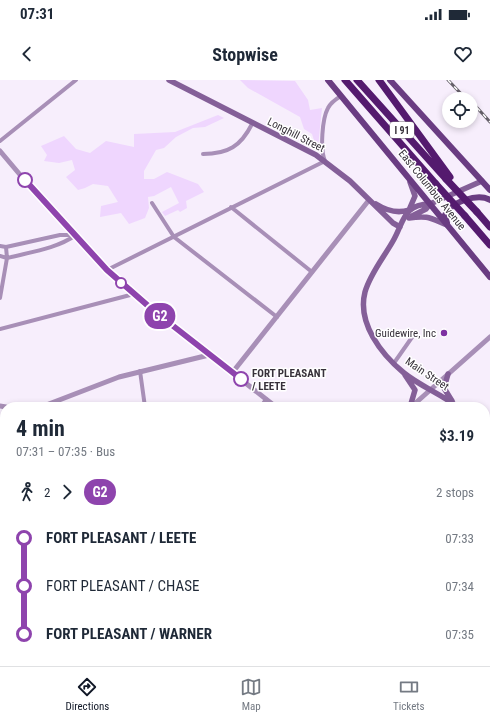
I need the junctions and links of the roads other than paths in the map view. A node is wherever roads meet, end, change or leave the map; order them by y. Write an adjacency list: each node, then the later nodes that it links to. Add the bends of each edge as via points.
1 (76, 80): 12 (street)
2 (169, 80): 11 (main road, Longhill Street)
3 (328, 80): 9 (main road, East Columbus Avenue)
4 (340, 80): 10 (highway)
5 (345, 80): 10 (highway, I 91)
6 (358, 80): 17 (highway, I 91)
7 (379, 80): 17 (highway)
8 (390, 80): 18 (main road)
9 (341, 96): 15 (street, via 331,104 325,116 322,152); 16 (main road, East Columbus Avenue)
10 (367, 106): 32 (highway, I 91, bridge)
11 (252, 124): 14 (street, via 237,145 225,151); 15 (main road, Longhill Street)
12 (0, 141)
13 (0, 151): 30 (street, via 38,196)
14 (203, 154)
15 (324, 161): 20 (main road, Longhill Street); 24 (street)
16 (405, 172): 23 (main road, East Columbus Avenue); 25 (main road, via 415,192)
17 (448, 178): 29 (highway, bridge)
18 (482, 181): 19 (main road); 23 (main road, Main Street)
19 (490, 190)
20 (369, 200): 25 (main road, via 386,210); 28 (main road, Longhill Street); 38 (street)
21 (490, 200): 27 (main road, via 475,197 450,208 445,215)
22 (152, 203): 31 (street)
23 (430, 204): 25 (main road, Main Street, via 421,204); 26 (main road, Main Street); 27 (main road, East Columbus Avenue)
24 (231, 207): 31 (street); 38 (street)
25 (409, 210): 28 (main road, Main Street)
26 (409, 218): 27 (main road, via 432,217); 28 (main road, Main Street)
27 (448, 226): 39 (main road, East Columbus Avenue)
28 (400, 227): 47 (main road, Main Street, via 371,279 364,302 364,315 369,331)
29 (490, 227)
30 (76, 235): 34 (street, via 60,235); 36 (street, via 65,243); 37 (street)
31 (174, 237): 37 (street); 42 (street)
32 (490, 244)
33 (0, 246): 34 (street)
34 (6, 247): 36 (street)
35 (0, 256): 36 (street)
36 (7, 258): 41 (street)
37 (107, 270): 40 (street)
38 (312, 272): 42 (street)
39 (490, 277)
40 (134, 294): 43 (street); 46 (street)
41 (0, 298)
42 (277, 317): 49 (street)
43 (0, 329)
44 (415, 333): 47 (street)
45 (490, 337): 51 (street)
46 (209, 354): 48 (street); 49 (street)
47 (394, 363): 50 (main road, Main Street)
48 (140, 371): 54 (street); 55 (street)
49 (232, 373): 53 (street)
50 (404, 373): 52 (main road, Main Street); 58 (main road, via 415,390)
51 (448, 374): 52 (street); 61 (main road, via 444,390)
52 (430, 389): 59 (street); 60 (main road, Main Street)
53 (266, 399): 56 (street); 57 (street)
54 (54, 402)
55 (144, 402)
56 (264, 402)
57 (270, 402)
58 (412, 402)
59 (416, 402)
60 (451, 402)
61 (454, 402)

